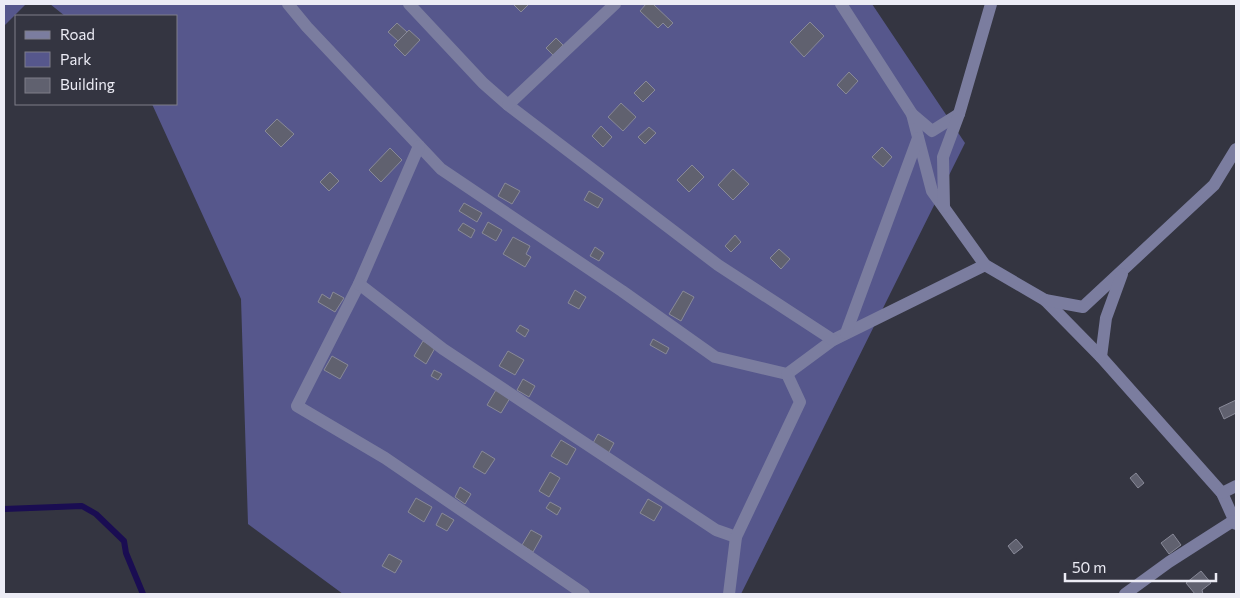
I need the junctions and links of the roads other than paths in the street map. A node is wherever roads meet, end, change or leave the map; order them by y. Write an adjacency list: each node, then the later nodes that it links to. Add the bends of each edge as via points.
1 (288, 4): 10 (lane)
2 (408, 4): 6 (lane)
3 (615, 4): 6 (lane)
4 (841, 4): 7 (lane)
5 (991, 4): 8 (lane)
6 (508, 105): 18 (lane, via 718,265)
7 (912, 114): 8 (lane, via 932,130); 9 (lane)
8 (959, 114): 12 (lane, via 943,157)
9 (918, 138): 12 (lane, via 932,191); 17 (lane)
10 (419, 146): 15 (lane); 20 (lane, via 441,169 715,357)
11 (1236, 150): 14 (lane, via 1214,185)
12 (944, 208): 13 (lane)
13 (985, 265): 16 (lane); 17 (lane)
14 (1123, 272): 16 (lane, via 1083,307); 19 (lane, via 1106,318)
15 (359, 284): 24 (lane, via 460,360 716,530); 25 (lane, via 297,406 385,458)
16 (1045, 300): 19 (lane)
17 (846, 333): 18 (lane)
18 (832, 340): 20 (lane)
19 (1101, 357): 22 (lane)
20 (787, 374): 24 (lane, via 800,402)
21 (1236, 486): 22 (lane)
22 (1222, 493): 23 (lane)
23 (1235, 522): 27 (lane, via 1169,562)
24 (736, 536): 26 (lane)
25 (584, 594)
26 (729, 594)
27 (1125, 594)

